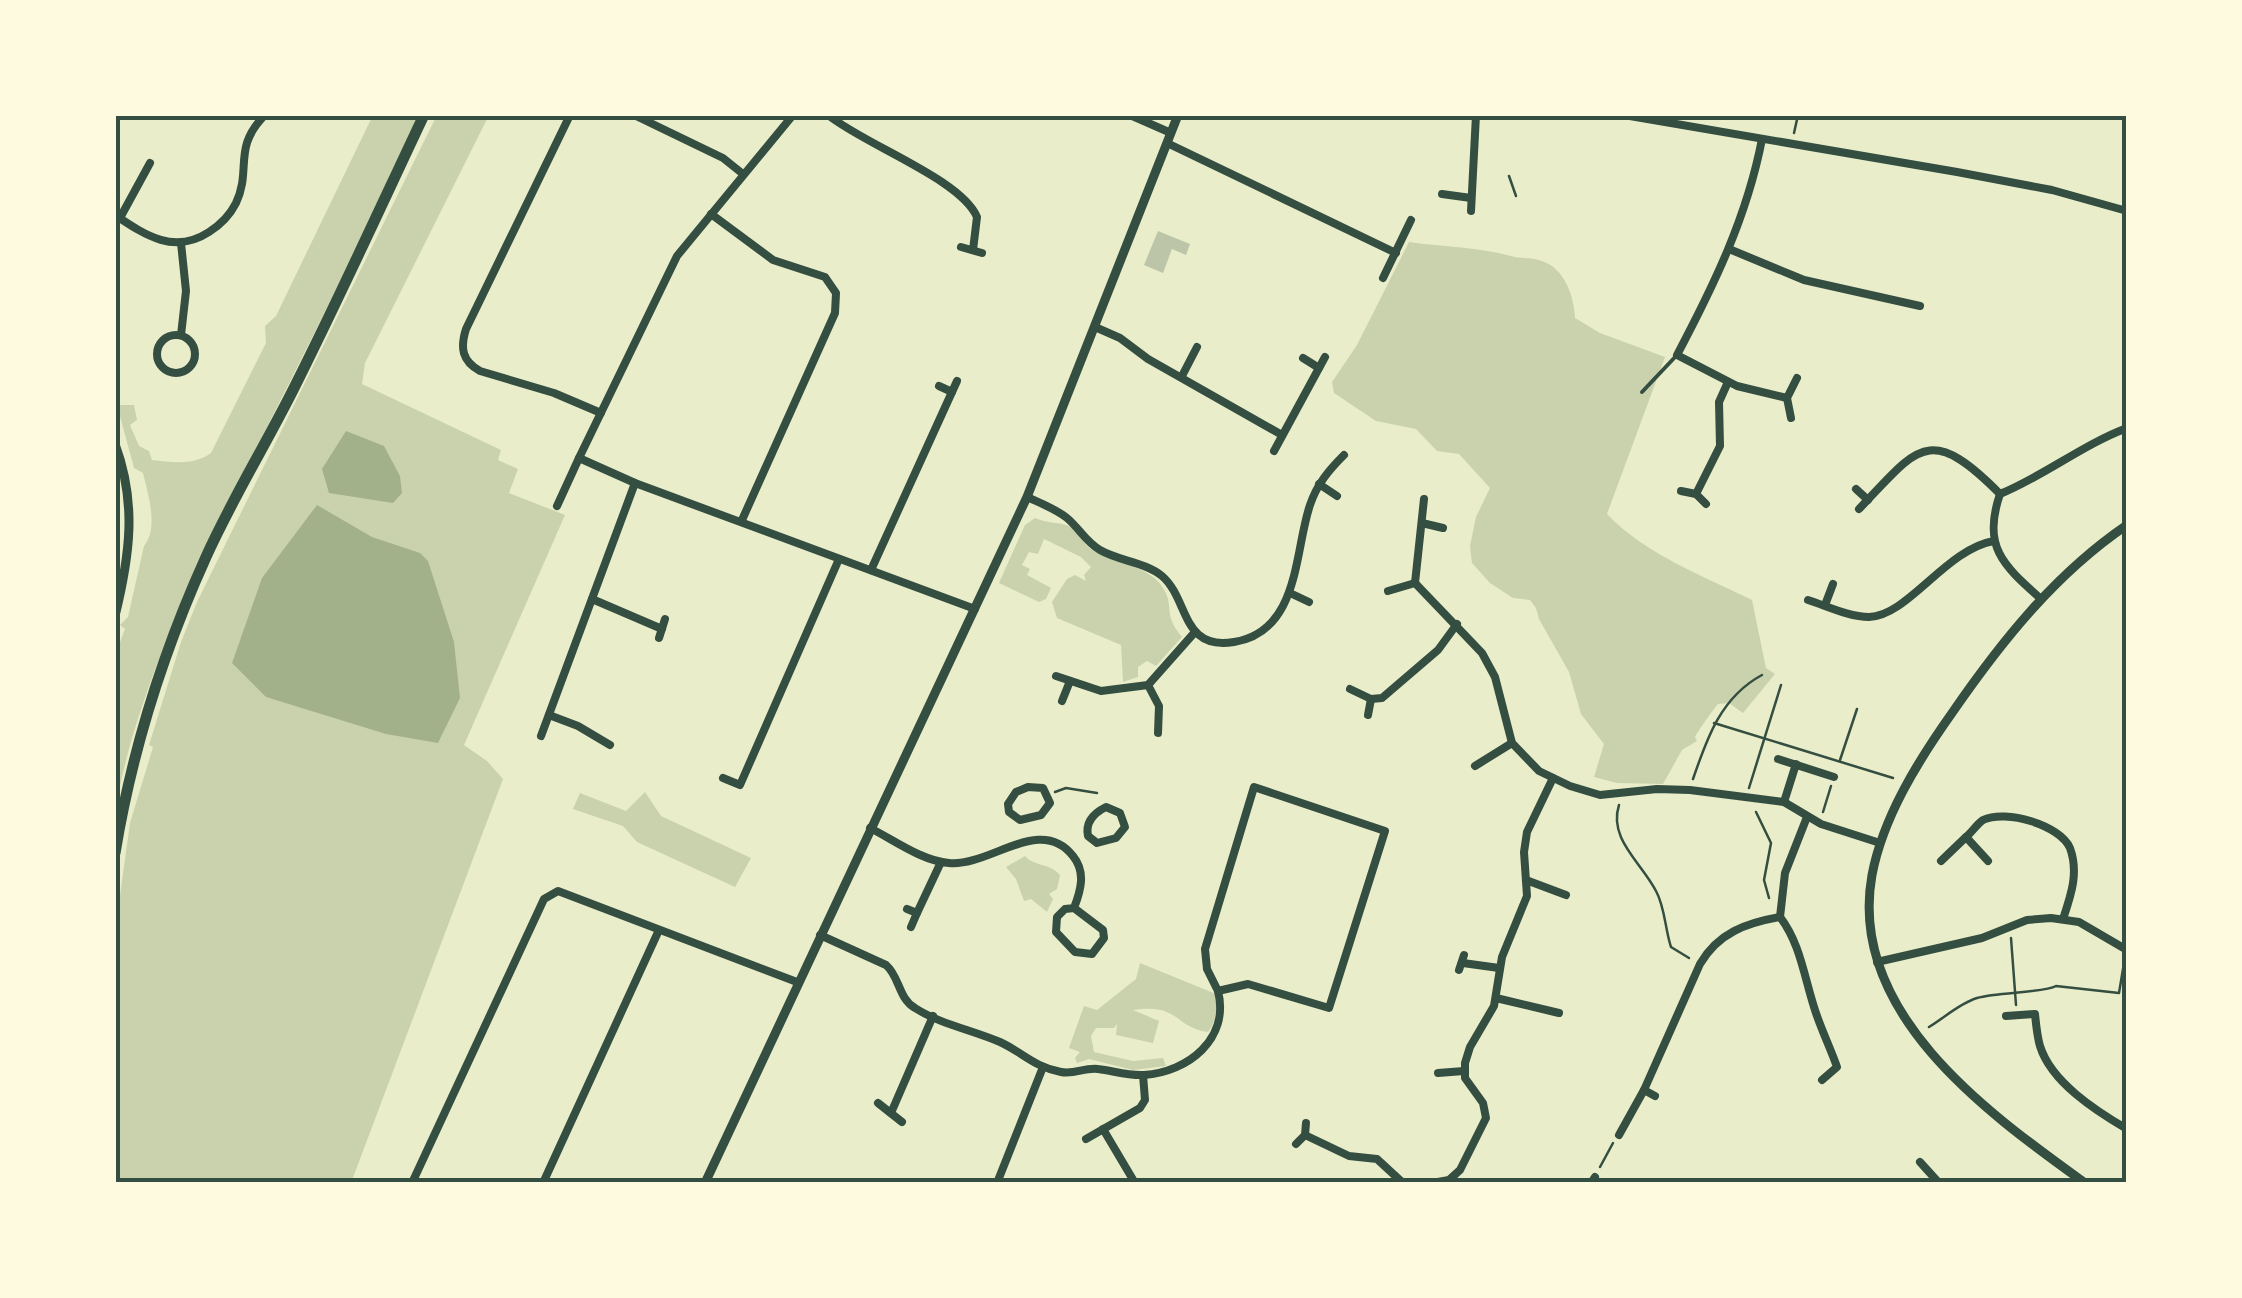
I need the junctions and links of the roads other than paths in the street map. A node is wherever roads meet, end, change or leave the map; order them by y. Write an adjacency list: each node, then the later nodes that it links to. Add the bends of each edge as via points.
1 (265, 115): 22 (street, via 248,136 237,201 228,215 201,237)
2 (424, 115): 111 (main road, via 171,641 142,728)
3 (570, 115): 43 (street, via 466,329 462,350 480,371)
4 (634, 115): 14 (street)
5 (793, 115): 14 (street)
6 (828, 115): 23 (street, via 962,195 977,217 978,252)
7 (1130, 115): 11 (street)
8 (1178, 115): 11 (street)
9 (1476, 115): 16 (street)
10 (1624, 115): 12 (street)
11 (1169, 138): 25 (street); 28 (street)
12 (1762, 139): 18 (street, via 2033,187); 24 (street)
13 (150, 164): 20 (street)
14 (744, 174): 19 (street)
15 (1442, 194): 16 (street)
16 (1472, 198): 17 (street)
17 (1470, 211)
18 (2127, 211)
19 (710, 214): 43 (street, via 672,264); 64 (street, via 766,255 825,277 838,299)
20 (117, 217): 22 (street, via 141,234)
21 (1411, 220): 25 (street)
22 (181, 243): 29 (street)
23 (962, 247)
24 (1729, 249): 27 (street, via 1804,280); 31 (street)
25 (1396, 253): 26 (street)
26 (1383, 278)
27 (1920, 306)
28 (1095, 327): 35 (street); 58 (street)
29 (181, 335): 29 (street, via 191,342 194,359 182,372 170,372 159,364 158,345)
30 (1197, 347): 35 (street)
31 (1677, 355): 38 (street); 41 (lane)
32 (1326, 357): 34 (street)
33 (1303, 358): 34 (street)
34 (1319, 368): 46 (street)
35 (1182, 376): 46 (street)
36 (1797, 378): 42 (street)
37 (957, 381): 40 (street)
38 (1728, 382): 42 (street); 55 (street, via 1719,402 1720,446)
39 (939, 386): 40 (street)
40 (952, 392): 70 (street)
41 (1642, 392)
42 (1787, 398): 44 (street)
43 (601, 413): 50 (street)
44 (1791, 418)
45 (2127, 428): 56 (street)
46 (1282, 435): 48 (street)
47 (115, 444): 81 (street, via 131,506 131,542)
48 (1274, 450)
49 (1344, 454): 52 (street)
50 (579, 458): 51 (street); 62 (street)
51 (635, 483): 64 (street); 75 (street)
52 (1319, 484): 57 (street); 74 (street)
53 (1856, 488): 60 (street)
54 (1681, 491): 55 (street)
55 (1696, 494): 61 (street)
56 (2000, 494): 60 (street, via 1960,459 1930,450 1910,456); 68 (street)
57 (1337, 496)
58 (1027, 497): 80 (street); 84 (street, via 1068,519 1102,551 1166,579)
59 (1424, 499): 65 (street)
60 (1868, 500): 63 (street)
61 (1706, 504)
62 (556, 506)
63 (1859, 509)
64 (742, 520): 69 (street)
65 (1422, 523): 67 (street); 71 (street)
66 (2127, 525): 76 (street)
67 (1444, 528)
68 (1994, 541): 76 (street, via 2006,566); 79 (street, via 1960,554 1885,614 1866,617)
69 (839, 558): 70 (street); 101 (street, via 740,785)
70 (871, 570): 80 (street)
71 (1415, 582): 73 (street); 82 (street)
72 (1833, 584): 79 (street)
73 (1388, 591)
74 (1290, 593): 78 (street); 84 (street, via 1270,622 1244,639 1218,642)
75 (592, 598): 83 (street); 91 (street)
76 (2041, 599): 110 (street, via 1940,730)
77 (1808, 600): 79 (street)
78 (1309, 602)
79 (1825, 606)
80 (975, 609): 106 (street)
81 (115, 616)
82 (1457, 624): 89 (street, via 1438,650); 95 (street, via 1492,669)
83 (662, 628)
84 (1195, 632): 87 (street)
85 (1056, 676): 86 (street)
86 (1070, 681): 87 (street, via 1102,691); 90 (street)
87 (1148, 684): 93 (street, via 1159,706)
88 (1350, 689): 89 (street)
89 (1371, 699): 92 (street)
90 (1062, 701)
91 (549, 715): 94 (street); 96 (street)
92 (1368, 715)
93 (1158, 733)
94 (541, 736)
95 (1512, 743): 99 (street); 102 (street)
96 (610, 745)
97 (1778, 759): 98 (street)
98 (1796, 764): 100 (street); 103 (street)
99 (1476, 766)
100 (1834, 777)
101 (723, 778)
102 (1553, 778): 103 (street, via 1607,796 1690,790); 116 (street, via 1527,832)
103 (1784, 802): 104 (street)
104 (1806, 817): 110 (street); 121 (street, via 1785,873)
105 (1030, 819): 105 (street, via 1050,803 1044,788 1034,786 1008,804 1016,818); 108 (street)
106 (870, 828): 115 (street); 125 (street)
107 (1966, 837): 113 (street); 114 (street); 122 (street, via 1984,820 2032,820 2069,845 2075,882)
108 (1035, 839): 112 (street); 115 (street, via 974,861)
109 (1090, 839): 109 (street, via 1102,843 1120,834 1125,822 1117,810 1106,807 1092,817); 112 (street)
110 (1880, 843): 127 (street, via 1869,894)
111 (115, 853)
112 (1072, 854): 119 (street, via 1082,880)
113 (1941, 861)
114 (1988, 861)
115 (942, 862): 120 (street)
116 (1526, 880): 117 (street); 129 (street)
117 (1566, 895)
118 (907, 908): 120 (street)
119 (1074, 908): 119 (street, via 1057,917 1056,932 1074,952 1092,954 1103,930)
120 (917, 914): 123 (street)
121 (1780, 917): 140 (street, via 1837,1067); 141 (street, via 1755,921 1710,949)
122 (2063, 918): 126 (street); 127 (street, via 2028,920 1982,938)
123 (911, 927)
124 (659, 930): 130 (street); 156 (street, via 558,892 544,900); 157 (street)
125 (820, 934): 130 (street); 134 (street, via 886,965 908,1002)
126 (2127, 950)
127 (1877, 962): 154 (street, via 1900,1012 1942,1062)
128 (1462, 963): 129 (street)
129 (1500, 968): 132 (street)
130 (797, 982): 158 (street)
131 (1218, 991): 131 (street, via 1205,948 1254,787 1386,831 1329,1008 1248,984); 139 (street, via 1219,1022 1206,1047 1183,1064)
132 (1496, 998): 133 (street); 137 (street)
133 (1559, 1014)
134 (933, 1016): 136 (street); 144 (street)
135 (2006, 1016): 148 (street, via 2035,1014 2039,1045 2054,1070)
136 (1044, 1066): 139 (street); 159 (street)
137 (1464, 1071): 138 (street); 155 (street, via 1486,1118)
138 (1438, 1073)
139 (1143, 1076): 147 (street, via 1143,1104)
140 (1822, 1080)
141 (1644, 1090): 142 (street); 150 (street)
142 (1655, 1096)
143 (878, 1103): 144 (street)
144 (891, 1113): 145 (street)
145 (902, 1122)
146 (1306, 1123): 149 (street)
147 (1104, 1129): 151 (street); 160 (street)
148 (2127, 1129)
149 (1305, 1135): 152 (street); 161 (street, via 1349,1156 1377,1158)
150 (1619, 1135)
151 (1086, 1139)
152 (1296, 1144)
153 (1920, 1162): 163 (street)
154 (2068, 1171): 164 (street); 165 (street)
155 (1449, 1181): 162 (street)
156 (412, 1183)
157 (543, 1183)
158 (705, 1183)
159 (997, 1183)
160 (1136, 1183)
161 (1403, 1183)
162 (1432, 1183)
163 (1939, 1183)
164 (2058, 1183)
165 (2085, 1183)

